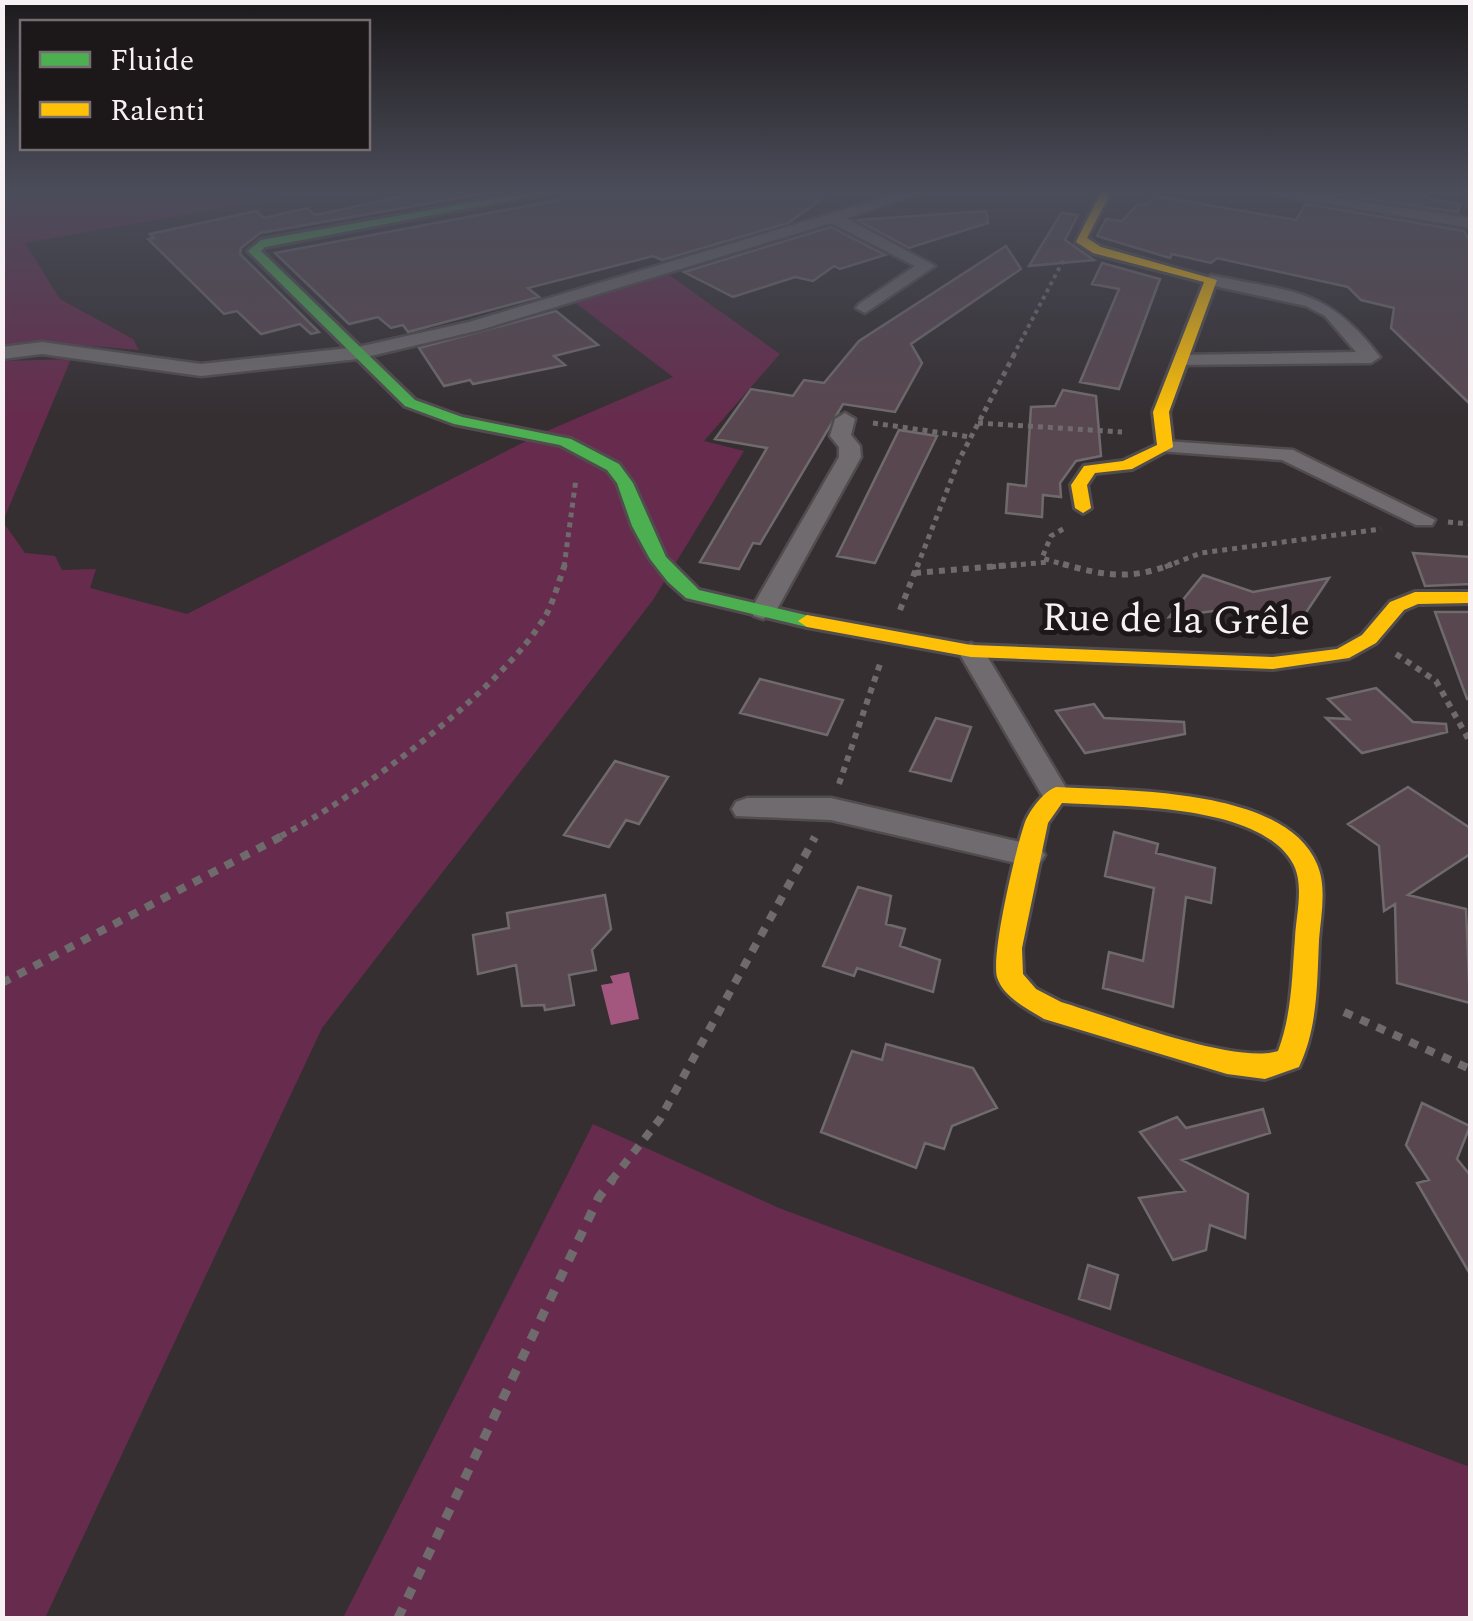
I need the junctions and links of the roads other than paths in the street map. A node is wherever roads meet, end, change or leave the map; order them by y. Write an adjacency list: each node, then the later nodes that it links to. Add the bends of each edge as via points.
1 (269, 266): 8 (street, Rue de la Grêle)
2 (675, 266): 8 (street)
3 (926, 266): 6 (street)
4 (1157, 266): 5 (street)
5 (1211, 280): 9 (street); 9 (street, via 1312,302 1331,312 1371,356)
6 (864, 308)
7 (2, 352): 8 (street, via 42,348 200,370)
8 (358, 353): 15 (street, Rue de la Grêle, via 372,373 430,413 553,441 616,469 678,587)
9 (1180, 361): 11 (street, via 1161,412)
10 (845, 420): 15 (street, via 840,436 850,457)
11 (1164, 441): 12 (street, via 1126,466 1090,468 1079,485); 13 (street, via 1286,454)
12 (1082, 508)
13 (1424, 520)
14 (1470, 598): 16 (street, Rue de la Grêle, via 1415,598 1342,654 1273,663)
15 (762, 611): 16 (street, Rue de la Grêle)
16 (971, 650): 17 (street)
17 (1056, 795): 19 (street, via 1037,821); 19 (street, via 1228,811 1262,823 1300,855 1310,880 1304,1000 1289,1059 1265,1068 1227,1062 1052,1011 1027,996 1010,978 1009,948)
18 (747, 809): 19 (street, via 831,809)
19 (1029, 855)

